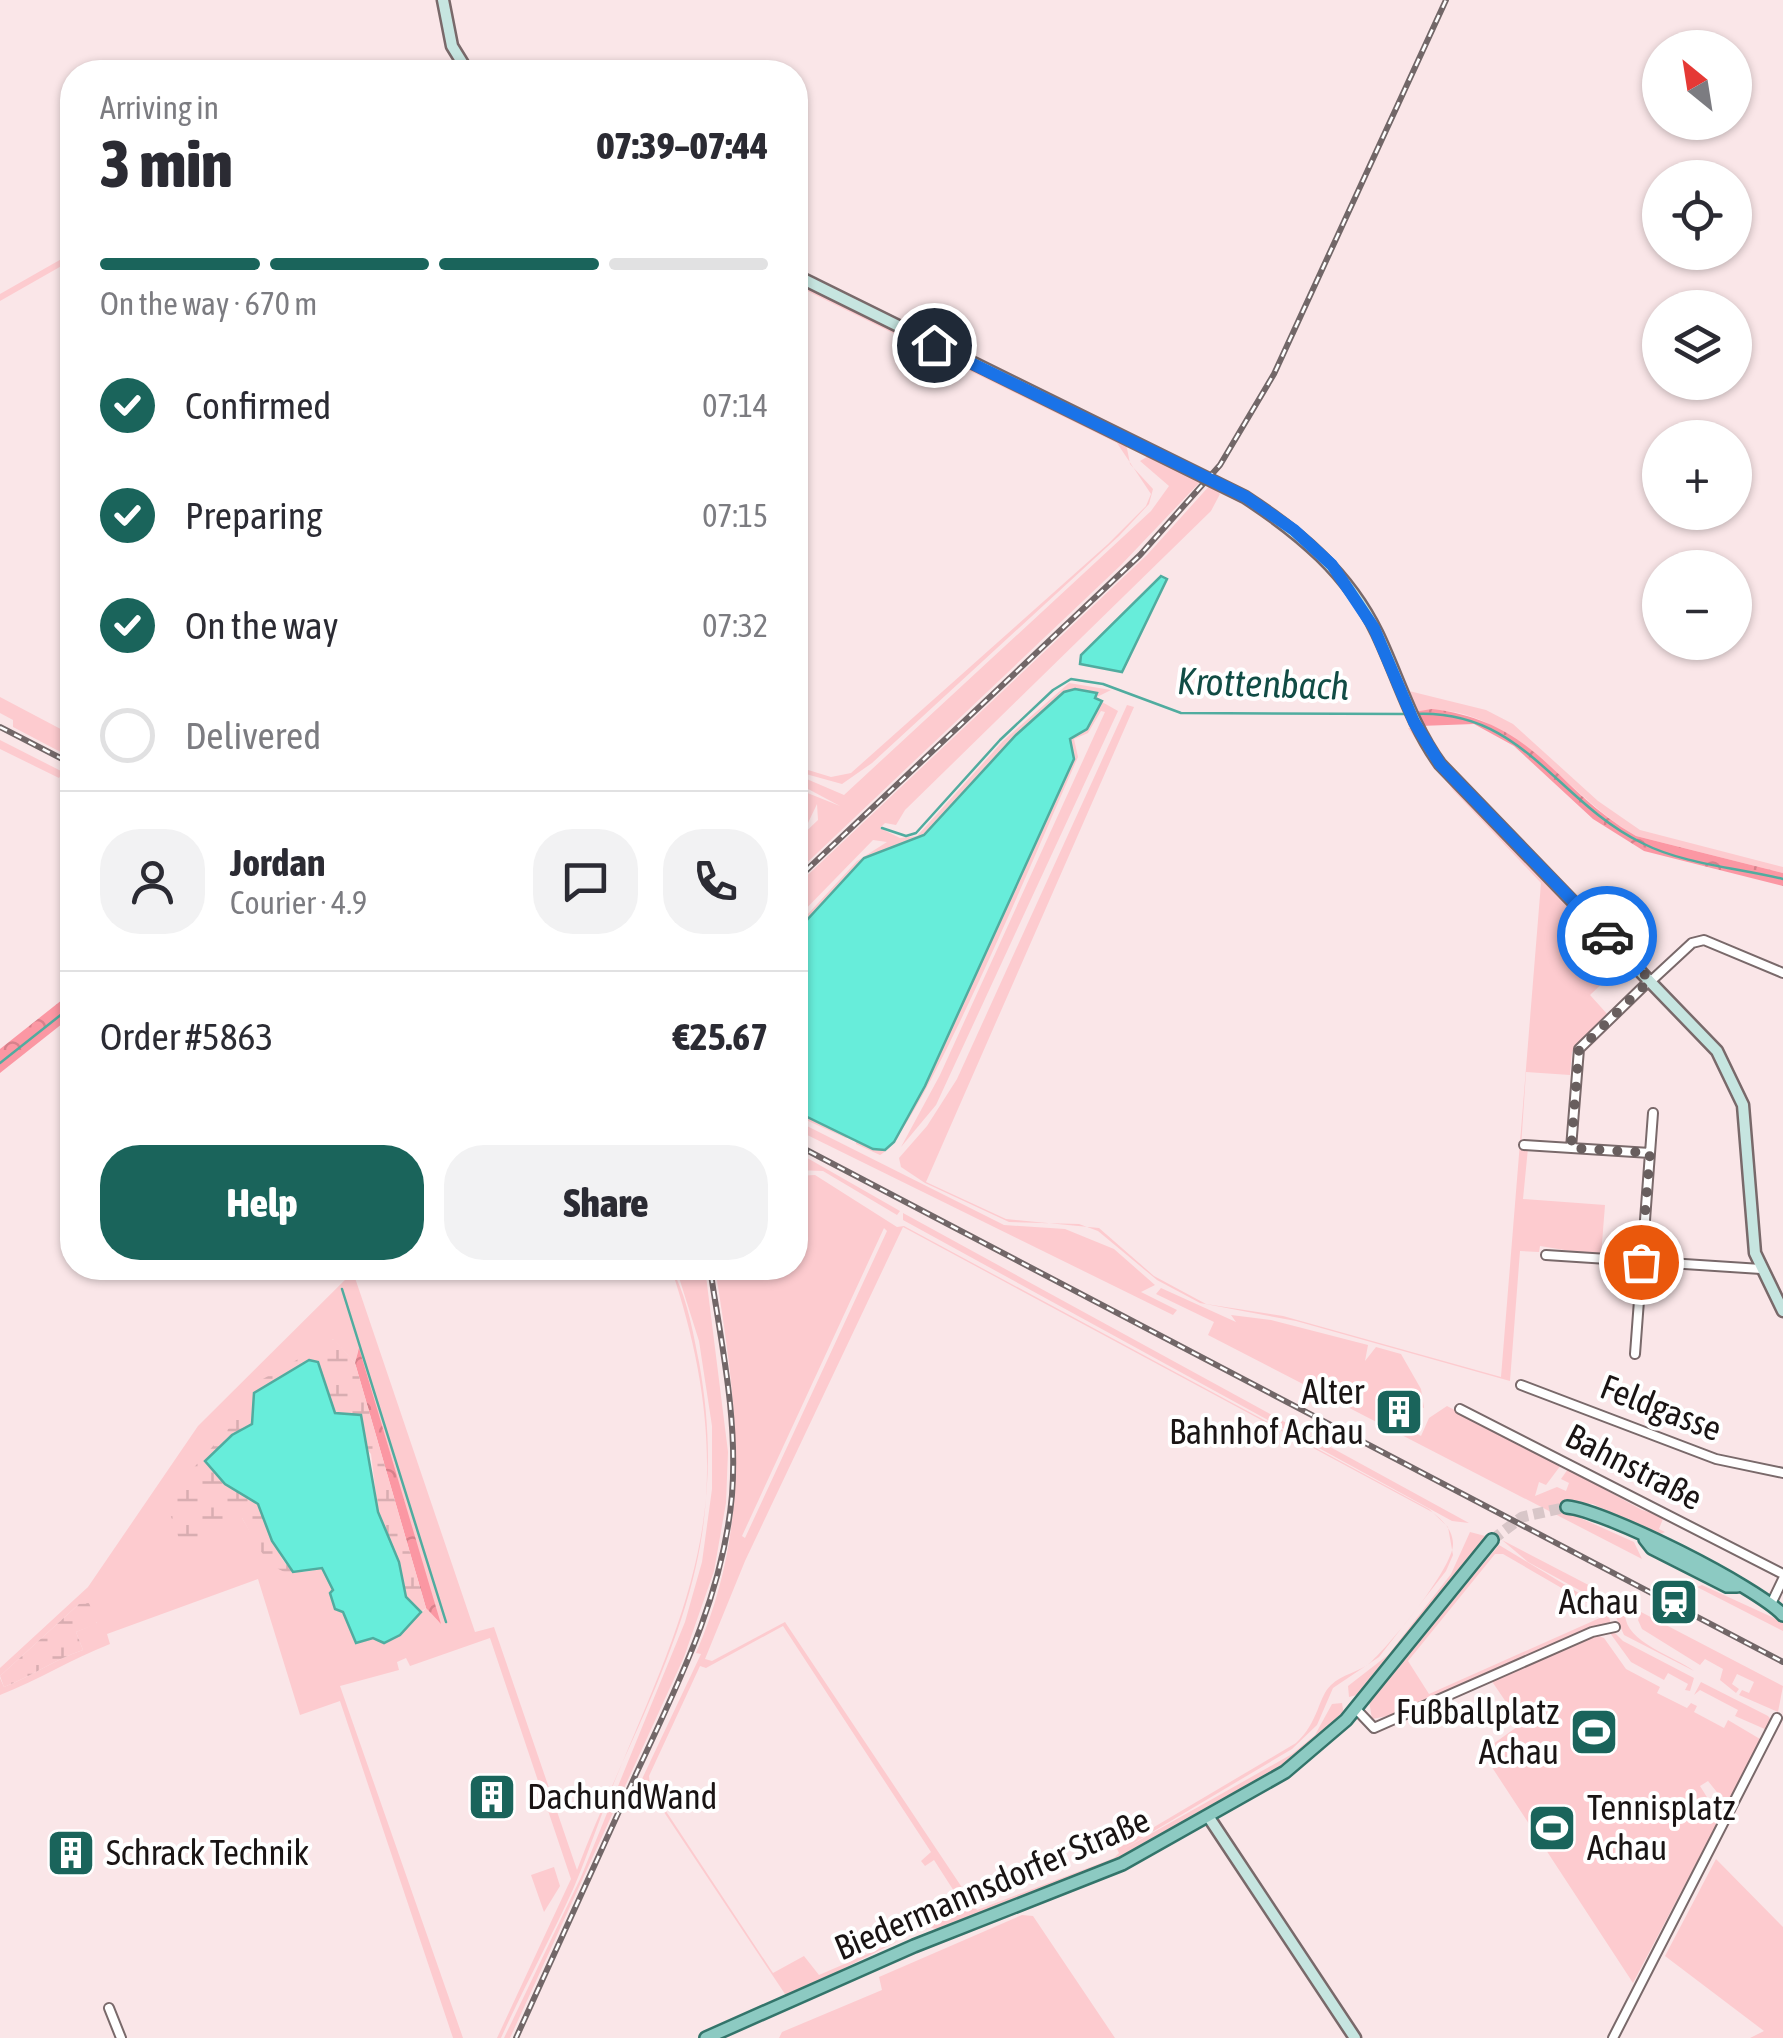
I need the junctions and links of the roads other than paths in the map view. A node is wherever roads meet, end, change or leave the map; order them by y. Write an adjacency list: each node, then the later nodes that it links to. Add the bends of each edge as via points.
1 (443, 0): 2 (street)
2 (461, 60)
3 (808, 281): 5 (street, via 1246,497 1294,530 1332,565 1374,628 1414,722 1440,764)
4 (1783, 972): 5 (street, via 1704,940)
5 (1650, 980): 8 (street, via 1579,1050); 12 (street, via 1718,1051 1744,1104 1750,1222)
6 (1654, 1113): 9 (street)
7 (1524, 1145): 8 (street)
8 (1571, 1148): 9 (street)
9 (1650, 1153): 11 (street)
10 (1546, 1255): 11 (street)
11 (1641, 1262): 12 (street); 15 (street)
12 (1761, 1268): 13 (street)
13 (1780, 1294): 14 (street)
14 (1783, 1310)
15 (1635, 1354)
16 (1521, 1384): 18 (street, Feldgasse, via 1716,1459)
17 (1460, 1409): 21 (street, Bahnstraße)
18 (1783, 1473)
19 (1567, 1507): 22 (main road, via 1658,1541)
20 (1492, 1540): 24 (main road, Biedermannsdorfer Straße)
21 (1783, 1576): 22 (street, Bahnstraße)
22 (1778, 1608)
23 (1615, 1626): 24 (street, via 1374,1728)
24 (1356, 1709): 26 (main road, Biedermannsdorfer Straße, via 1305,1758)
25 (1777, 1718): 31 (street)
26 (1208, 1816): 29 (main road, Biedermannsdorfer Straße, via 1112,1869 904,1950); 30 (street)
27 (109, 2008): 28 (street)
28 (121, 2038)
29 (706, 2038)
30 (1355, 2038)
31 (1613, 2038)

